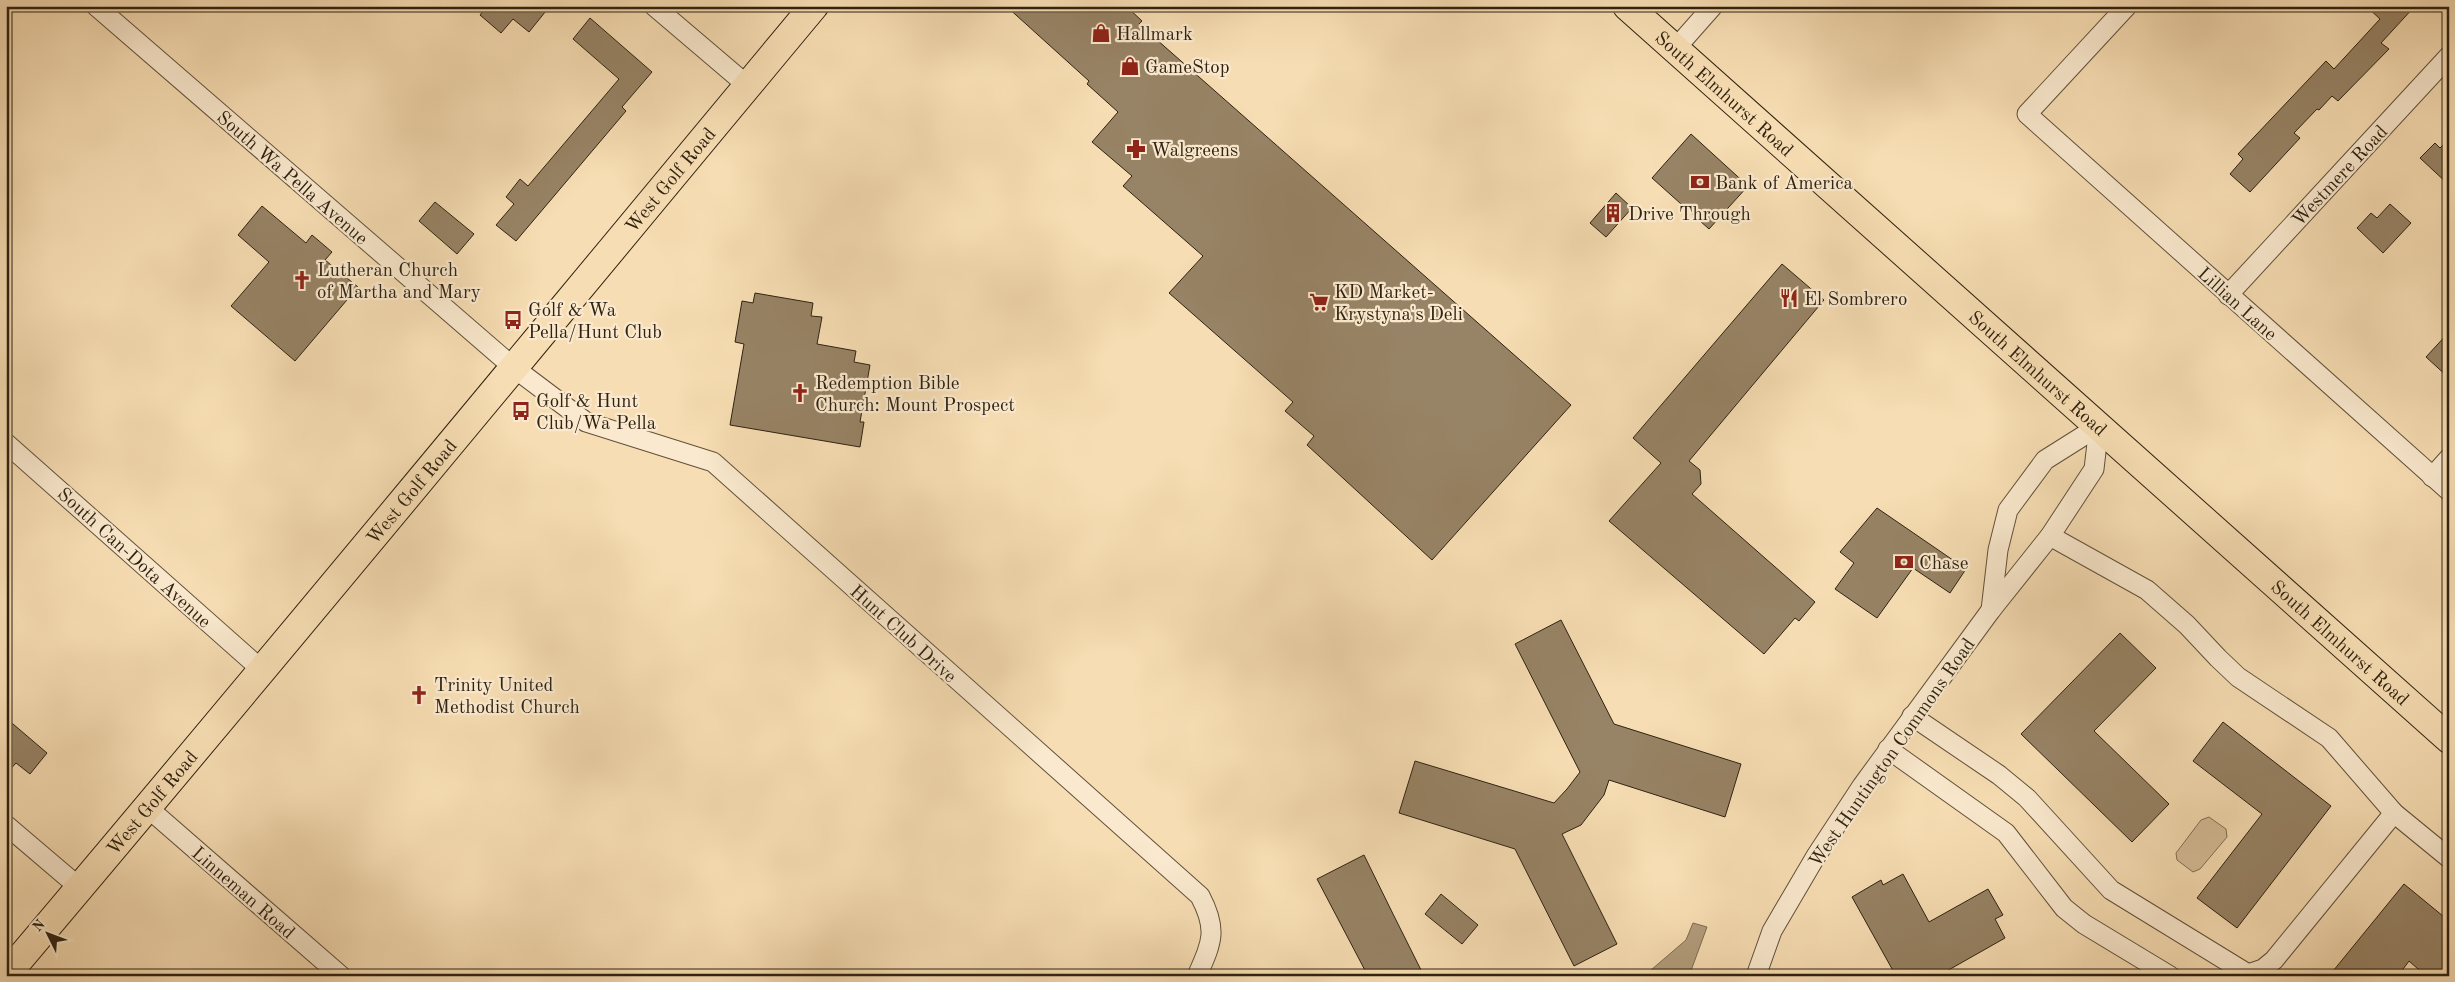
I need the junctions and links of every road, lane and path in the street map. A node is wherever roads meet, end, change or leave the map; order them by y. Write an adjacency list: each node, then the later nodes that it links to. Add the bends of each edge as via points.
1 (96, 6): 11 (street, South Wa Pella Avenue)
2 (654, 6): 9 (street)
3 (814, 6): 9 (main road, West Golf Road)
4 (1628, 6): 7 (main road, South Elmhurst Road)
5 (1713, 6): 7 (street)
6 (2126, 6): 10 (street, Lillian Lane, via 2027,114)
7 (1675, 49): 12 (main road, South Elmhurst Road)
8 (2449, 56): 10 (street, Westmere Road)
9 (748, 86): 11 (main road, West Golf Road)
10 (2228, 295): 15 (street, Lillian Lane)
11 (513, 367): 19 (main road, West Golf Road); 30 (street, Hunt Club Drive, via 586,422 713,462 1200,896 1210,916 1211,944)
12 (2098, 426): 17 (street, West Huntington Commons Road, via 2094,470); 18 (street, via 2045,460 2008,510 1998,550); 21 (main road, South Elmhurst Road)
13 (6, 443): 19 (street, South Can-Dota Avenue)
14 (2449, 458): 15 (street)
15 (2432, 476): 16 (street, Lillian Lane)
16 (2449, 491)
17 (2050, 536): 18 (street, West Huntington Commons Road); 24 (street, via 2147,590 2238,677 2329,738)
18 (1991, 610): 20 (street, West Huntington Commons Road)
19 (263, 671): 23 (main road, West Golf Road)
20 (1912, 716): 22 (street, West Huntington Commons Road); 24 (street, via 2027,798 2111,890 2248,974 2263,969 2274,960)
21 (2449, 739)
22 (1888, 749): 31 (street, West Huntington Commons Road, via 1816,856 1772,930); 32 (street, via 2006,833 2064,908 2084,924)
23 (148, 808): 27 (main road, West Golf Road); 29 (street, Linneman Road)
24 (2394, 813): 26 (street)
25 (6, 825): 27 (street)
26 (2449, 858)
27 (80, 888): 28 (main road, West Golf Road)
28 (6, 975)
29 (341, 976)
30 (1197, 976)
31 (1756, 976)
32 (2170, 976)

